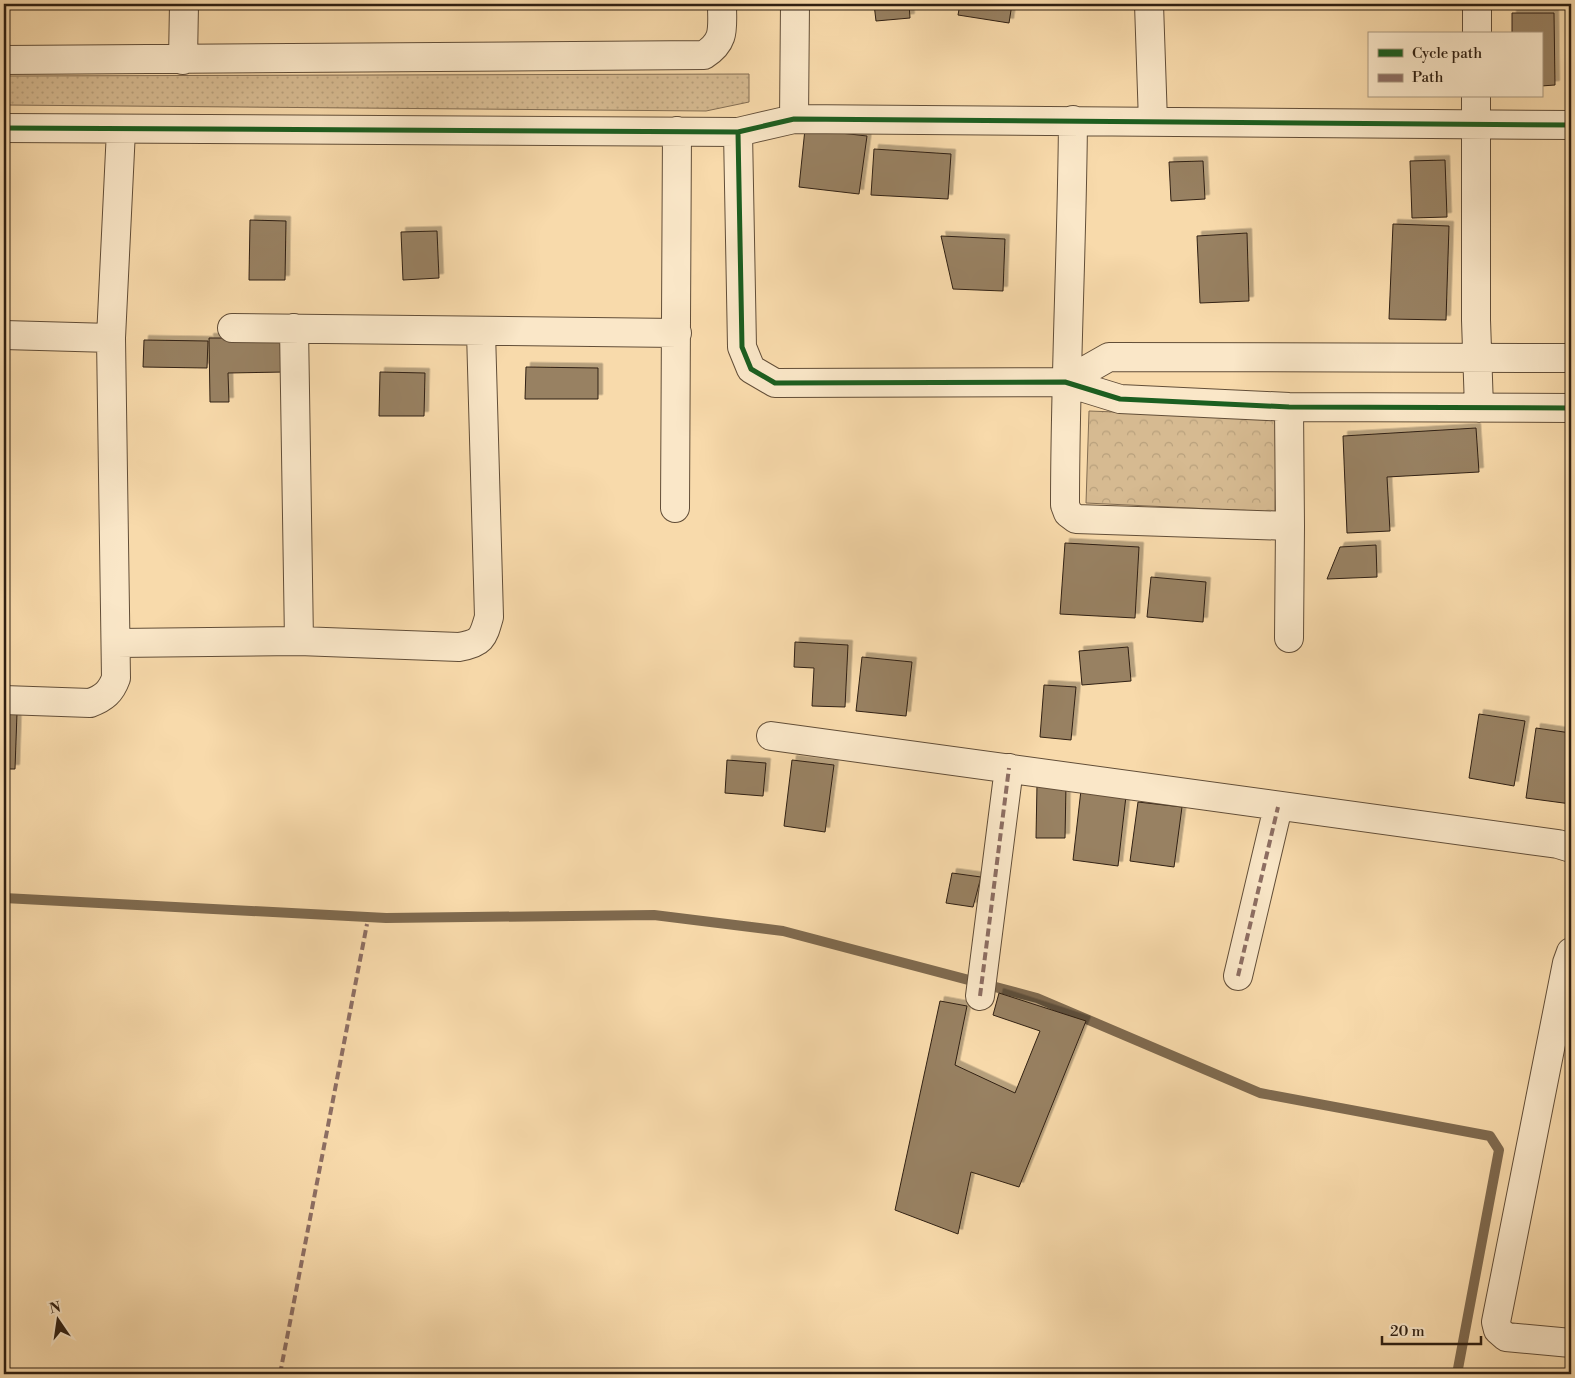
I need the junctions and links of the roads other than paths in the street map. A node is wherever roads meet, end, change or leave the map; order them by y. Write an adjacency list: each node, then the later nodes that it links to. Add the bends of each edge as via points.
1 (184, 4): 8 (street)
2 (722, 4): 8 (street, via 722,37 704,55)
3 (795, 4): 10 (street)
4 (1149, 4): 12 (street)
5 (1478, 4): 6 (street)
6 (1477, 32)
7 (4, 60): 8 (street)
8 (183, 60)
9 (1476, 98): 14 (street)
10 (794, 119): 11 (street); 18 (street)
11 (1073, 120): 12 (street); 27 (street)
12 (1153, 122): 14 (street)
13 (1571, 125): 14 (street)
14 (1476, 126): 25 (street)
15 (4, 128): 16 (street)
16 (121, 130): 17 (street); 24 (street)
17 (677, 131): 18 (street); 22 (street)
18 (738, 132): 27 (street, via 742,348 750,369 775,384)
19 (232, 328): 20 (street)
20 (294, 328): 21 (street); 34 (street)
21 (481, 332): 22 (street); 34 (street, via 489,617 483,637 473,645 459,647)
22 (677, 333): 31 (street)
23 (4, 335): 24 (street)
24 (111, 338): 35 (street)
25 (1478, 358): 26 (street); 27 (street, via 1109,357); 29 (street)
26 (1571, 358)
27 (1066, 382): 28 (street, via 1120,399); 32 (street, via 1065,505 1068,513 1076,519)
28 (1289, 407): 29 (street); 32 (street)
29 (1479, 408): 30 (street)
30 (1571, 408)
31 (675, 508)
32 (1290, 526): 33 (street)
33 (1289, 638)
34 (299, 641): 35 (street)
35 (117, 643): 36 (street, via 116,678 111,690 99,700)
36 (4, 700)
37 (771, 736): 38 (street)
38 (1009, 768): 39 (street); 43 (street)
39 (1278, 808): 40 (street); 42 (street)
40 (1571, 848)
41 (1571, 952): 44 (street, via 1496,1322 1498,1330 1506,1337)
42 (1238, 976)
43 (980, 996)
44 (1571, 1343)

